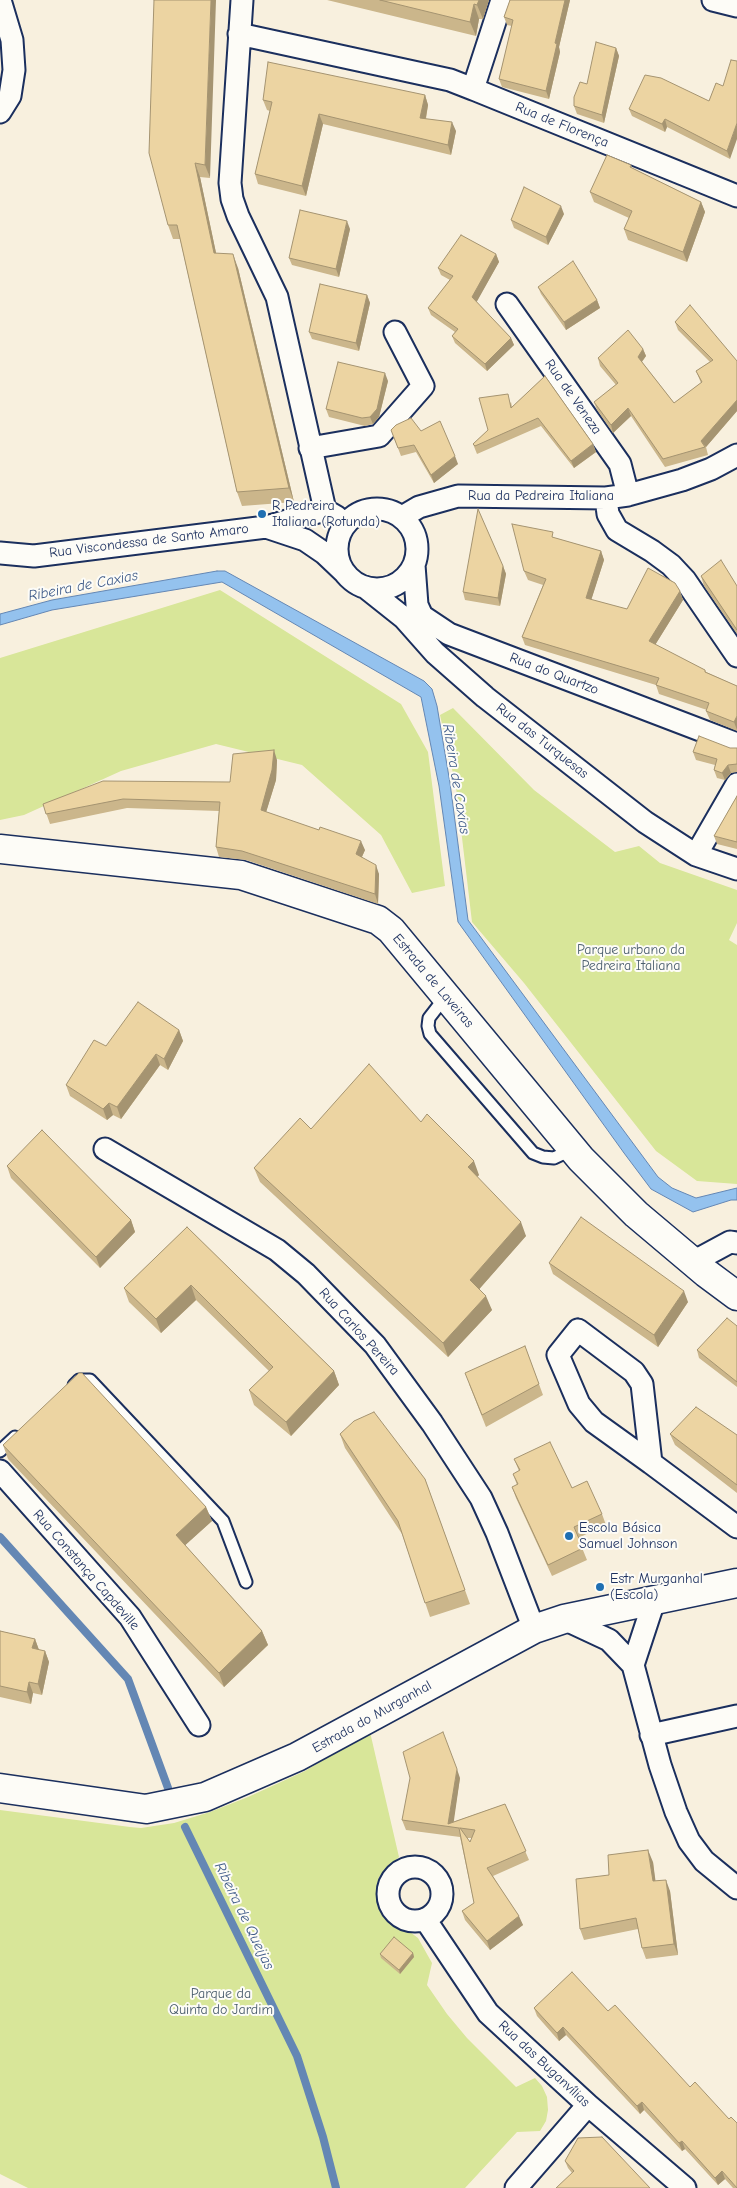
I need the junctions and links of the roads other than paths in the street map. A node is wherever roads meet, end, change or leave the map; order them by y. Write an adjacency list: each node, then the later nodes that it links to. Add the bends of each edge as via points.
1 (0, 0): 8 (street, via 12,40 14,70 10,96)
2 (242, 0): 6 (street)
3 (502, 0): 7 (street)
4 (713, 0): 5 (street)
5 (737, 6)
6 (239, 34): 7 (street, Rua de Florença, via 450,80); 12 (street, via 230,183 232,199 276,297)
7 (473, 89): 9 (street, Rua de Florença)
8 (0, 112)
9 (737, 196)
10 (507, 304): 14 (street, Rua de Veneza, via 620,464)
11 (395, 332): 12 (street, via 423,386 379,436)
12 (310, 448): 16 (street)
13 (737, 455): 14 (street, Rua da Pedreira Italiana, via 682,480)
14 (628, 495): 15 (street, Rua da Pedreira Italiana)
15 (606, 498): 17 (street, Rua da Pedreira Italiana, via 458,496 419,507); 24 (street, via 608,514 617,530 671,565 685,580)
16 (324, 510): 18 (street); 19 (street)
17 (402, 517): 18 (street, via 379,508 356,514); 21 (street, via 411,526 416,539)
18 (347, 522): 22 (street, via 337,547)
19 (266, 527): 20 (street, Rua Viscondessa de Santo Amaro, via 34,556); 22 (street, Rua Viscondessa de Santo Amaro, via 305,540)
20 (0, 553)
21 (414, 565): 23 (street, via 394,586 380,589); 25 (street, Rua do Quartzo, via 417,605 422,616 449,634)
22 (344, 572): 23 (street)
23 (365, 587): 28 (street, Rua das Turquesas, via 404,618 435,653 486,697 645,822)
24 (737, 656)
25 (737, 744)
26 (737, 784): 28 (street)
27 (0, 849): 30 (street, Estrada de Laveiras, via 242,875 368,915 391,930)
28 (696, 855): 29 (street, Rua das Turquesas)
29 (737, 869)
30 (446, 996): 32 (street, Estrada de Laveiras); 32 (lane, via 429,1018 430,1034 533,1153 554,1158)
31 (105, 1148): 46 (street, Rua Carlos Pereira, via 277,1250 306,1274 375,1346 432,1423 481,1498)
32 (573, 1149): 34 (street, Estrada de Laveiras, via 636,1214)
33 (737, 1242): 34 (street, via 730,1242)
34 (693, 1262): 35 (street, Estrada de Laveiras)
35 (737, 1296)
36 (65, 1393): 42 (lane, via 79,1380 90,1380 223,1521)
37 (22, 1432): 38 (lane)
38 (0, 1451)
39 (651, 1464): 39 (street, via 594,1422 579,1404 558,1354 578,1330 634,1372 642,1384); 41 (street)
40 (0, 1471): 49 (street, Rua Constança Capdeville, via 130,1617)
41 (737, 1527)
42 (246, 1582)
43 (737, 1583): 44 (street, Estrada do Murganhal)
44 (656, 1598): 45 (street, Estrada do Murganhal); 47 (street)
45 (564, 1618): 46 (street, Estrada do Murganhal); 47 (street, via 609,1640)
46 (534, 1629): 51 (street, Estrada do Murganhal, via 297,1757 205,1797 146,1809)
47 (633, 1665): 50 (street)
48 (737, 1716): 50 (street)
49 (199, 1725)
50 (651, 1735): 52 (street, via 688,1841 704,1861)
51 (0, 1788)
52 (737, 1888)
53 (425, 1919): 54 (street, Rua das Buganvílias, via 488,2013)
54 (588, 2105): 55 (street); 56 (street, Rua das Buganvílias)
55 (516, 2188)
56 (685, 2188)

